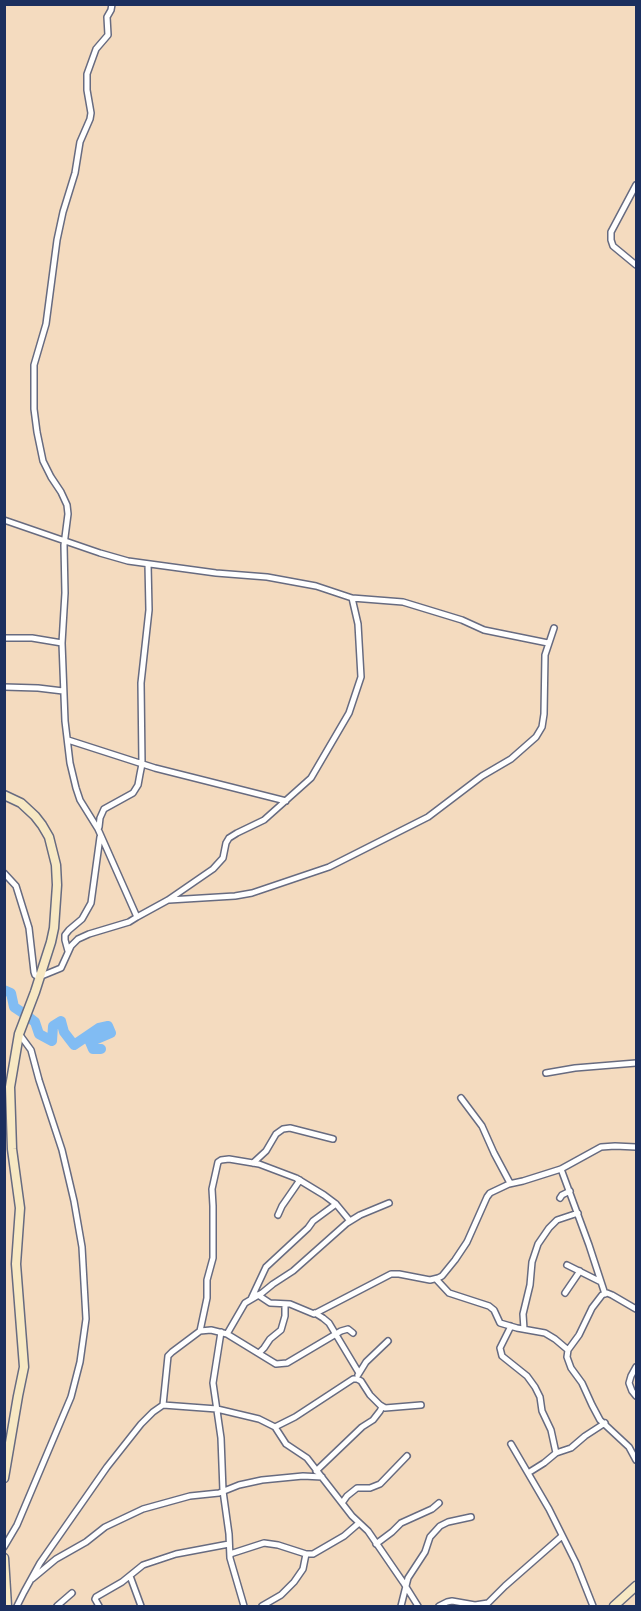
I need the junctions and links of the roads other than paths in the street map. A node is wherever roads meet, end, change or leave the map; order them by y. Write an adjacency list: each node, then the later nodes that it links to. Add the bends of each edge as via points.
1 (112, 4): 5 (street, via 107,16 108,35 96,49 87,74 90,119 80,142 63,212 46,324 34,365 36,432 47,470 67,505)
2 (636, 185): 3 (street, via 611,232 613,246)
3 (636, 266)
4 (4, 520): 5 (street)
5 (65, 541): 6 (street); 10 (street)
6 (148, 564): 7 (street, via 304,583); 15 (street, via 149,610 141,683)
7 (352, 598): 11 (street, via 403,602 484,630); 17 (street, via 358,624 361,677 356,695 315,772)
8 (554, 628): 11 (street)
9 (4, 638): 10 (street)
10 (62, 643): 13 (street)
11 (548, 643): 20 (street, via 544,714 539,733 511,759 428,817 329,867 252,893)
12 (4, 687): 13 (street)
13 (63, 692): 14 (street)
14 (68, 740): 15 (street); 18 (street, via 80,800)
15 (142, 764): 17 (street); 18 (street, via 135,790 105,809)
16 (4, 795): 23 (street, via 21,802 42,825 56,865 54,928)
17 (286, 801): 20 (street, via 264,820 232,836 217,866)
18 (100, 832): 21 (street); 22 (street, via 91,903 82,919 65,935)
19 (4, 873): 23 (street, via 16,886 29,928 32,966)
20 (168, 900): 21 (street)
21 (137, 917): 22 (street, via 82,937)
22 (68, 951): 23 (street, via 61,968)
23 (39, 977): 24 (street)
24 (19, 1034): 27 (street); 87 (street, via 30,1050 74,1201 82,1247 86,1319 71,1397)
25 (636, 1064): 26 (street)
26 (546, 1073)
27 (7, 1087): 78 (street, via 20,1208 16,1264 24,1367)
28 (461, 1098): 34 (street, via 482,1126)
29 (333, 1139): 31 (street, via 282,1129)
30 (636, 1147): 32 (street, via 601,1147)
31 (253, 1163): 33 (street); 55 (street, via 218,1162 212,1189 213,1258)
32 (561, 1169): 34 (street); 35 (street)
33 (300, 1180): 38 (street); 40 (street)
34 (510, 1183): 44 (street, via 487,1197 467,1242)
35 (570, 1191): 36 (street); 39 (street)
36 (560, 1198)
37 (389, 1203): 41 (street)
38 (336, 1204): 41 (street); 49 (street, via 269,1263)
39 (578, 1213): 45 (street); 54 (street, via 557,1220 538,1244 523,1314)
40 (278, 1215)
41 (350, 1221): 48 (street)
42 (567, 1265): 43 (street)
43 (580, 1271): 45 (street); 46 (street)
44 (436, 1279): 52 (street, via 394,1273); 53 (street, via 449,1293 489,1306 500,1323)
45 (602, 1283): 47 (street)
46 (565, 1293)
47 (605, 1294): 51 (street); 60 (street, via 592,1308)
48 (258, 1296): 49 (street); 50 (street, via 270,1303)
49 (251, 1299): 56 (street)
50 (285, 1304): 52 (street); 61 (street, via 280,1330)
51 (636, 1309)
52 (315, 1313): 58 (street, via 328,1321)
53 (512, 1326): 54 (street); 72 (street, via 501,1348 502,1356 535,1387)
54 (524, 1329): 60 (street, via 545,1333)
55 (200, 1331): 56 (street); 65 (street, via 168,1356)
56 (224, 1333): 61 (street); 68 (street, via 213,1383)
57 (352, 1333): 58 (street, via 346,1329)
58 (335, 1334): 61 (street, via 281,1365 271,1363); 63 (street)
59 (388, 1341): 63 (street, via 366,1362)
60 (568, 1350): 69 (street, via 571,1368)
61 (259, 1353)
62 (636, 1367): 64 (street, via 629,1383)
63 (358, 1376): 67 (street); 70 (street)
64 (636, 1396)
65 (163, 1405): 68 (street); 92 (street, via 141,1424 107,1467)
66 (421, 1405): 67 (street)
67 (382, 1407): 75 (street)
68 (217, 1409): 70 (street); 79 (street)
69 (605, 1424): 72 (street, via 571,1448); 74 (street, via 632,1445)
70 (275, 1427): 75 (street, via 286,1444 307,1458)
71 (511, 1444): 76 (street)
72 (556, 1453): 76 (street)
73 (407, 1456): 80 (street, via 380,1484 357,1488)
74 (636, 1460)
75 (316, 1471): 77 (street)
76 (528, 1473): 84 (street)
77 (322, 1477): 79 (street, via 262,1480); 80 (street)
78 (4, 1478)
79 (223, 1491): 85 (street); 92 (street, via 157,1504 131,1514 67,1551)
80 (342, 1503): 83 (street)
81 (439, 1503): 86 (street, via 401,1523)
82 (471, 1517): 94 (street, via 448,1521 437,1529)
83 (359, 1523): 86 (street); 89 (street, via 317,1553)
84 (562, 1536): 96 (street); 107 (street)
85 (229, 1544): 88 (street); 91 (street, via 162,1558 143,1565)
86 (376, 1544): 94 (street)
87 (4, 1547)
88 (230, 1554): 89 (street, via 264,1543); 102 (street)
89 (306, 1554): 103 (street, via 303,1569 294,1582)
90 (4, 1558): 97 (street)
91 (130, 1576): 100 (street, via 95,1598); 101 (street)
92 (31, 1580): 98 (street)
93 (636, 1586): 108 (street)
94 (406, 1587): 104 (street); 105 (street)
95 (72, 1593): 99 (street)
96 (487, 1605): 106 (street, via 452,1601)
97 (7, 1606)
98 (17, 1606)
99 (57, 1606)
100 (99, 1606)
101 (141, 1606)
102 (244, 1606)
103 (262, 1606)
104 (401, 1606)
105 (418, 1606)
106 (439, 1606)
107 (593, 1606)
108 (614, 1606)

